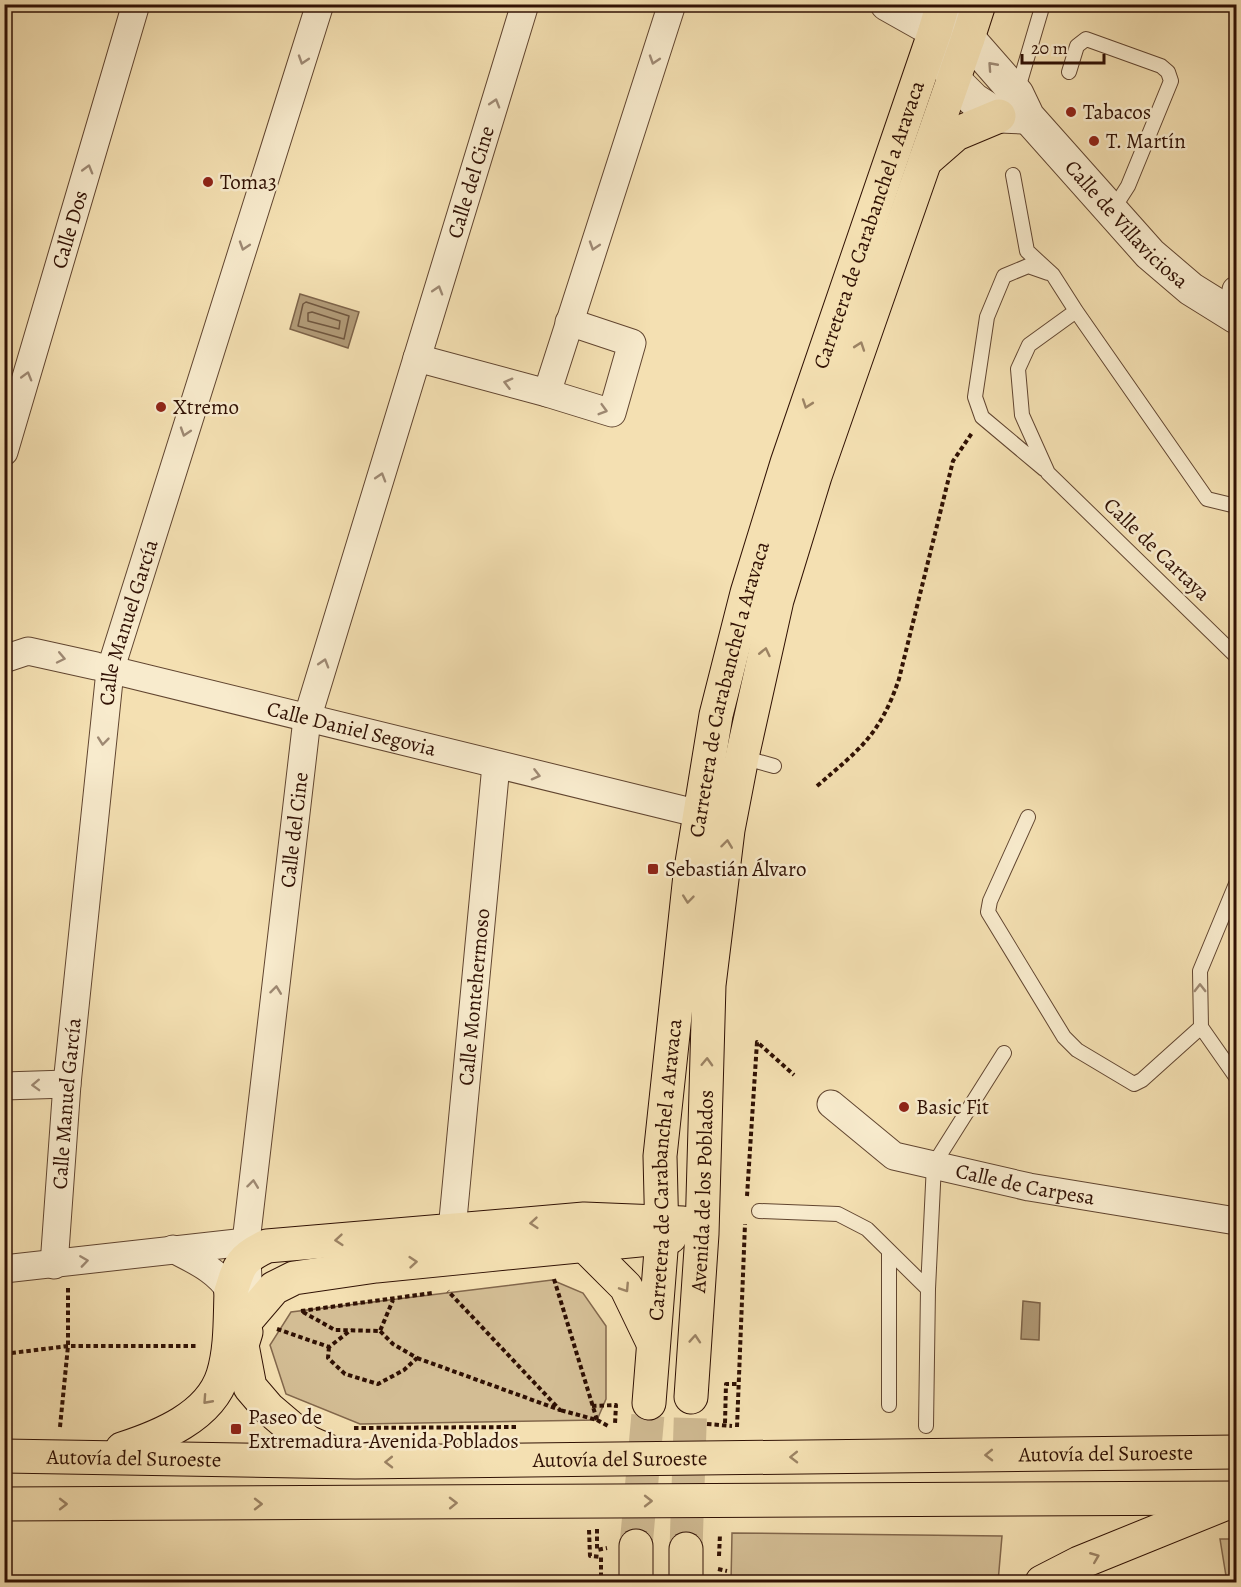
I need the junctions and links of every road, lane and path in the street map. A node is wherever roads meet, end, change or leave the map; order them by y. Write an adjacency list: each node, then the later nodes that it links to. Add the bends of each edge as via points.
1 (136, 4): 24 (street, Calle Dos, one-way to 1)
2 (320, 4): 29 (street, Calle Manuel García, one-way to 29)
3 (525, 4): 21 (street, Calle del Cine, one-way to 3)
4 (672, 4): 20 (street, one-way to 20)
5 (887, 4): 9 (street)
6 (956, 4): 10 (street)
7 (979, 4): 10 (main road, Carretera de Carabanchel a Aravaca)
8 (1043, 4): 13 (lane)
9 (939, 18): 12 (street); 35 (main road, Carretera de Carabanchel a Aravaca, one-way to 35, via 787,463 747,593 716,715)
10 (968, 38): 12 (main road, Carretera de Carabanchel a Aravaca); 13 (street, Calle de Villaviciosa, one-way to 10)
11 (1070, 72): 16 (lane, via 1077,46 1086,39 1161,66 1171,81 1128,186)
12 (954, 80): 13 (street, Calle de Villaviciosa, via 974,100); 14 (main road, Carretera de Carabanchel a Aravaca)
13 (1015, 109): 14 (main road, via 956,134); 16 (street, Calle de Villaviciosa)
14 (924, 162): 31 (main road, Carretera de Carabanchel a Aravaca, one-way to 14, via 777,600 808,498)
15 (1013, 175): 17 (lane, via 1027,251)
16 (1112, 211): 18 (street, Calle de Villaviciosa, via 1149,254 1191,289)
17 (1053, 275): 19 (lane); 23 (lane, via 1028,266 1004,276 987,317 975,397)
18 (1235, 307)
19 (1076, 311): 25 (lane, Calle de Cartaya, via 1029,345 1018,369 1022,415); 26 (lane, via 1207,499)
20 (569, 322): 22 (street); 22 (street, one-way to 20, via 612,413 632,343)
21 (417, 358): 22 (street, one-way to 21); 30 (street, Calle del Cine, one-way to 21)
22 (547, 393)
23 (982, 417): 25 (lane, Calle de Cartaya); 34 (path, via 953,461 888,713 862,747)
24 (4, 452)
25 (1048, 473): 27 (lane, Calle de Cartaya)
26 (1236, 506)
27 (1236, 656)
28 (4, 659): 29 (street, Calle Daniel Segovia, one-way to 29, via 28,651)
29 (110, 671): 30 (street, Calle Daniel Segovia); 42 (street, Calle Manuel García, one-way to 42)
30 (307, 719): 32 (street, Calle Daniel Segovia); 63 (street, Calle del Cine, one-way to 30)
31 (742, 757): 33 (lane); 38 (main road, Carretera de Carabanchel a Aravaca, one-way to 31, via 728,830)
32 (496, 765): 35 (street, Calle Daniel Segovia, one-way to 35); 50 (street, Calle Montehermoso)
33 (774, 766)
34 (817, 786)
35 (700, 814): 45 (main road, Carretera de Carabanchel a Aravaca, one-way to 45)
36 (1028, 817): 39 (lane, via 988,912 1064,1037 1077,1050 1134,1084)
37 (1236, 884): 39 (lane, one-way to 37, via 1200,971)
38 (709, 985): 51 (main road, Avenida de los Poblados, one-way to 38)
39 (1201, 1027): 41 (lane)
40 (1004, 1053): 46 (lane)
41 (1236, 1077)
42 (67, 1084): 43 (street, one-way to 43); 55 (street, Calle Manuel García)
43 (4, 1086)
44 (831, 1104): 46 (street, Calle de Carpesa, via 894,1156)
45 (660, 1156): 49 (main road, Carretera de Carabanchel a Aravaca); 52 (main road, via 644,1192)
46 (934, 1164): 48 (street, Calle de Carpesa, via 1029,1186); 60 (lane)
47 (759, 1211): 54 (lane, via 838,1214 867,1229)
48 (1236, 1221)
49 (662, 1229): 51 (main road); 52 (main road); 68 (main road, Carretera de Carabanchel a Aravaca)
50 (452, 1230): 52 (main road, one-way to 50); 63 (main road, one-way to 63, via 267,1246)
51 (702, 1230): 74 (main road, Avenida de los Poblados, one-way to 51)
52 (588, 1232): 63 (main road, one-way to 52, via 294,1278); 68 (main road, one-way to 68, via 626,1287)
53 (173, 1249): 55 (street, one-way to 53); 63 (street); 63 (street)
54 (889, 1251): 60 (lane); 76 (lane)
55 (61, 1264): 56 (street); 69 (path)
56 (4, 1269)
57 (561, 1277): 58 (path)
58 (552, 1280): 59 (path); 77 (path)
59 (544, 1281)
60 (928, 1289): 81 (lane)
61 (459, 1290): 62 (path)
62 (448, 1291): 64 (path); 78 (path)
63 (248, 1292): 65 (path); 69 (path, via 216,1331 217,1347); 70 (path, via 280,1329); 91 (main road, one-way to 91, via 223,1377 211,1398 161,1437); 92 (main road, via 242,1345 250,1387 308,1443)
64 (393, 1299): 65 (path); 67 (path)
65 (301, 1311): 66 (path, via 335,1330)
66 (351, 1330): 67 (path); 70 (path)
67 (380, 1331): 72 (path)
68 (654, 1344): 75 (main road, Carretera de Carabanchel a Aravaca)
69 (68, 1346): 71 (path); 83 (path)
70 (329, 1347): 72 (path, via 328,1358 345,1374 378,1384)
71 (4, 1354)
72 (417, 1358): 78 (path)
73 (737, 1384): 79 (path, via 726,1384)
74 (691, 1397)
75 (650, 1403)
76 (889, 1405)
77 (592, 1406): 78 (path, via 597,1420); 80 (path, via 616,1405)
78 (561, 1410)
79 (725, 1423)
80 (615, 1424)
81 (926, 1426)
82 (49, 1427): 83 (path)
83 (60, 1427): 84 (path)
84 (71, 1427)
85 (526, 1427): 88 (path)
86 (596, 1427): 87 (path)
87 (608, 1427)
88 (351, 1428)
89 (1236, 1452): 92 (main road, Autovía del Suroeste, one-way to 92)
90 (4, 1456): 91 (main road, Autovía del Suroeste)
91 (103, 1456): 92 (main road, Autovía del Suroeste)
92 (355, 1462)
93 (1236, 1498): 94 (main road, Autovía del Suroeste, one-way to 93); 102 (main road, one-way to 93)
94 (4, 1504)
95 (597, 1526): 97 (path, via 597,1550)
96 (720, 1534): 99 (path, via 718,1571)
97 (621, 1544): 100 (main road)
98 (686, 1549): 101 (main road)
99 (727, 1571)
100 (636, 1582)
101 (686, 1582)
102 (1042, 1582)

